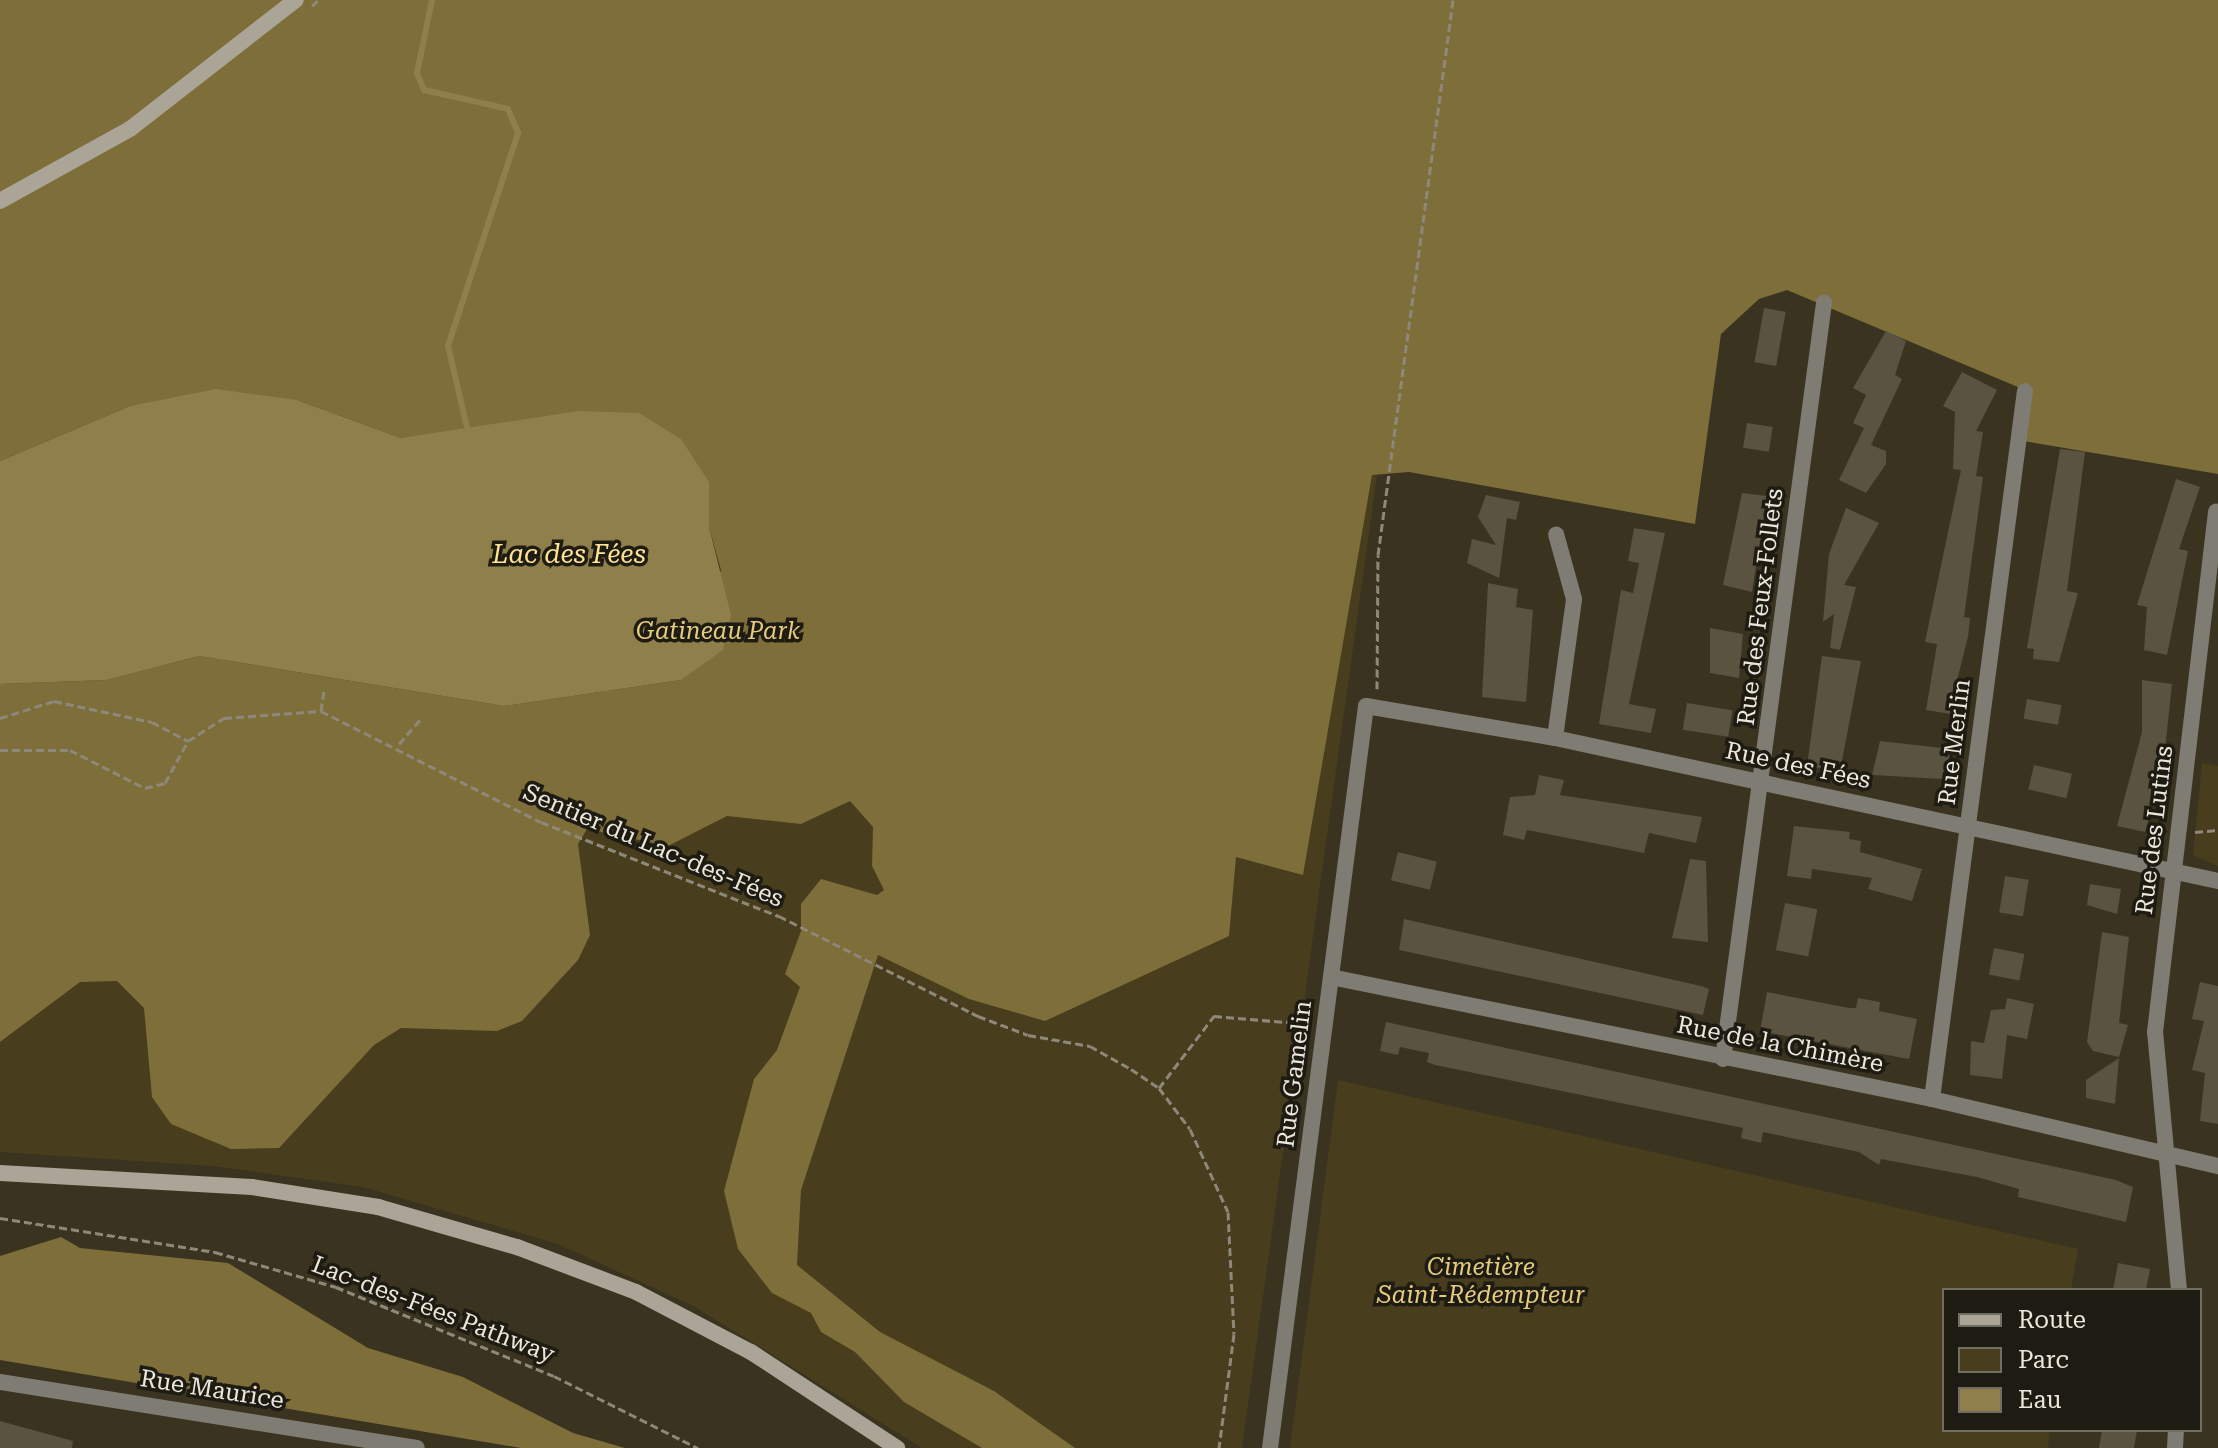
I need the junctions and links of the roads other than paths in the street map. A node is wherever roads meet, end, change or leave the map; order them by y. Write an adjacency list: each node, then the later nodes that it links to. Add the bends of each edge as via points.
1 (296, 0): 2 (street, via 130,129)
2 (0, 201)
3 (1824, 303): 9 (street, Rue des Feux-Follets)
4 (2025, 391): 10 (street, Rue Merlin)
5 (2216, 512): 11 (street, Rue des Lutins)
6 (1556, 534): 8 (street, via 1574,599)
7 (1366, 706): 8 (street, Rue des Fées); 13 (street, Rue Gamelin)
8 (1555, 738): 9 (street, Rue des Fées)
9 (1763, 783): 10 (street, Rue des Fées); 14 (street, Rue des Feux-Follets)
10 (1968, 828): 11 (street, Rue des Fées); 15 (street, Rue Merlin)
11 (2175, 872): 12 (street, Rue des Fées); 16 (street, Rue des Lutins, via 2155,1032)
12 (2218, 881)
13 (1331, 977): 14 (street, Rue de la Chimère); 23 (street, Rue Gamelin)
14 (1723, 1059): 15 (street, Rue de la Chimère)
15 (1932, 1099): 16 (street, Rue de la Chimère)
16 (2163, 1153): 17 (street, Rue de la Chimère); 19 (street, Rue des Lutins)
17 (2218, 1166)
18 (0, 1173): 22 (street, via 252,1187 378,1207 517,1247 636,1292 751,1352)
19 (2179, 1288)
20 (0, 1382): 21 (street, Rue Maurice)
21 (417, 1448)
22 (897, 1448)
23 (1270, 1448)

